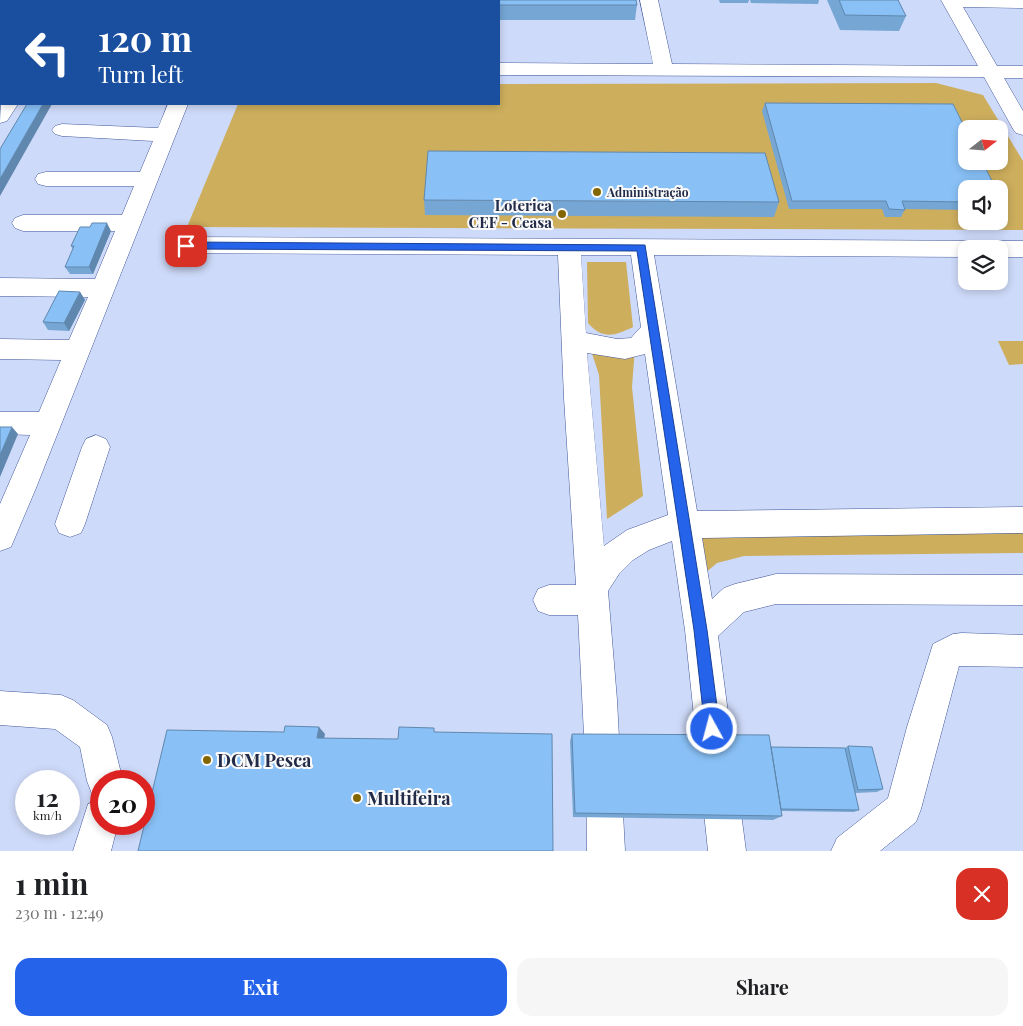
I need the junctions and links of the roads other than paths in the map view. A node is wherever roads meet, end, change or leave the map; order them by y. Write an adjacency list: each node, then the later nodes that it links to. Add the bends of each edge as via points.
1 (649, 0): 5 (main road)
2 (950, 1): 3 (main road); 6 (main road)
3 (1023, 3)
4 (500, 69): 5 (main road)
5 (664, 70): 6 (main road)
6 (990, 72): 7 (main road); 9 (main road)
7 (1023, 72)
8 (1023, 95): 9 (main road)
9 (1003, 96): 14 (main road)
10 (7, 105): 12 (main road)
11 (178, 105): 15 (main road)
12 (0, 117)
13 (62, 130): 15 (main road)
14 (1023, 130)
15 (166, 134): 17 (main road)
16 (46, 178): 17 (main road)
17 (148, 179): 19 (main road)
18 (23, 223): 19 (main road)
19 (130, 223): 25 (main road)
20 (178, 245): 21 (main road)
21 (569, 247): 22 (main road); 27 (main road)
22 (641, 247): 23 (main road); 26 (main road)
23 (1023, 248)
24 (0, 287): 25 (main road)
25 (103, 288): 29 (main road)
26 (653, 330): 27 (main road, via 639,346 624,349); 35 (main road)
27 (574, 340): 38 (main road)
28 (0, 349): 29 (main road)
29 (77, 350): 31 (main road)
30 (0, 423): 31 (main road)
31 (48, 424): 36 (main road)
32 (96, 447): 34 (main road)
33 (1023, 520): 35 (main road)
34 (70, 524)
35 (683, 525): 38 (main road, via 635,541 614,556); 40 (main road)
36 (2, 531)
37 (1023, 590): 40 (main road, via 776,589 735,599)
38 (592, 594): 39 (main road); 46 (main road, via 605,785)
39 (549, 600)
40 (700, 630): 47 (main road)
41 (1023, 651): 48 (main road, via 962,649 953,650 946,656 903,809)
42 (0, 708): 43 (main road, via 61,712 96,737)
43 (103, 770)
44 (96, 835): 45 (main road)
45 (92, 851)
46 (606, 851)
47 (727, 851)
48 (850, 851)

